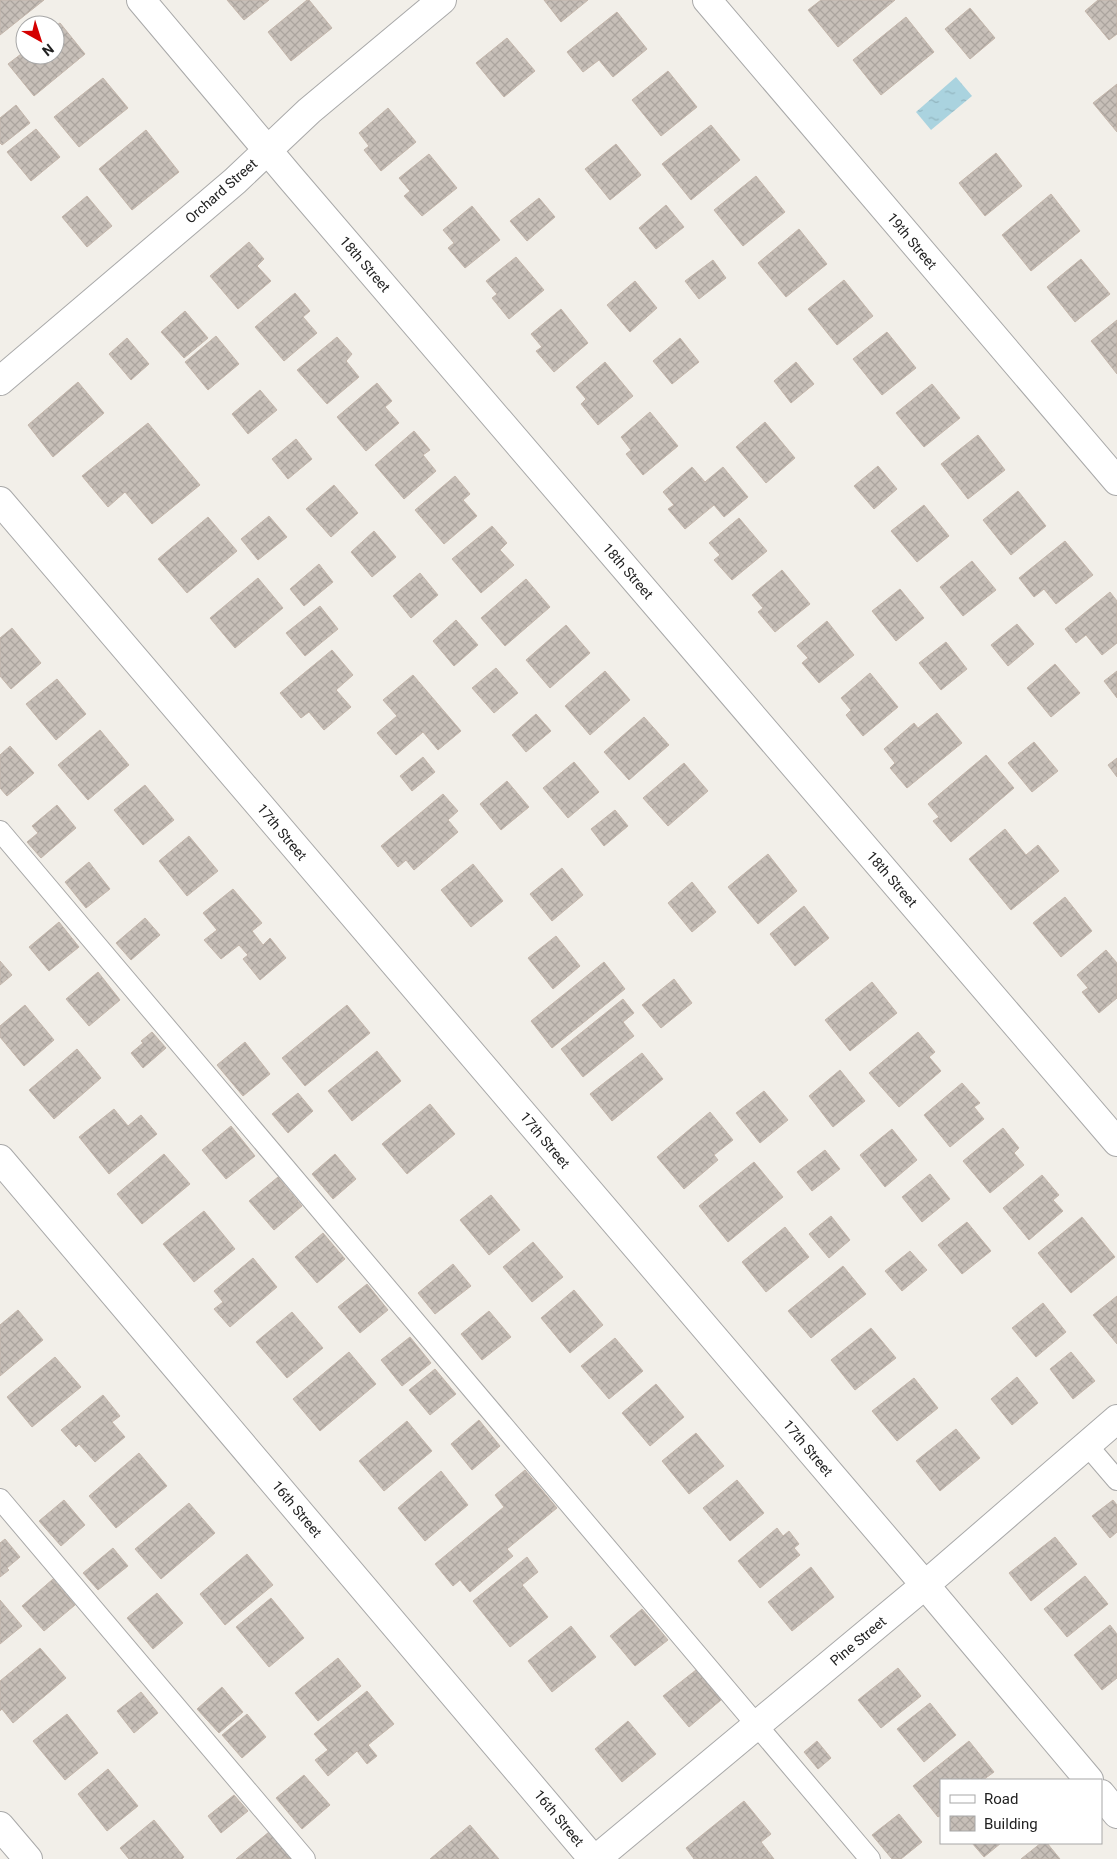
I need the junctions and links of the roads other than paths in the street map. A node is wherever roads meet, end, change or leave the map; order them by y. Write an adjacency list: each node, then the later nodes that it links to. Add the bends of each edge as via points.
1 (141, 0): 4 (street, 18th Street)
2 (442, 0): 4 (street, Orchard Street)
3 (707, 0): 6 (street, 19th Street)
4 (267, 150): 5 (street, Orchard Street, via 227,188); 9 (street, 18th Street)
5 (0, 381)
6 (1117, 481)
7 (0, 501): 15 (street, 17th Street)
8 (0, 831): 16 (lane)
9 (1117, 1142)
10 (0, 1159): 23 (street, 16th Street)
11 (1117, 1418): 12 (street, Pine Street)
12 (1087, 1445): 13 (lane); 15 (street, Pine Street)
13 (1117, 1480)
14 (0, 1499): 22 (lane)
15 (925, 1585): 16 (street, Pine Street); 17 (street, 17th Street)
16 (756, 1725): 23 (street, Pine Street); 24 (lane)
17 (1088, 1779)
18 (1102, 1795): 19 (street)
19 (1117, 1814)
20 (0, 1826): 21 (street)
21 (28, 1859)
22 (305, 1859)
23 (595, 1859)
24 (870, 1859)

